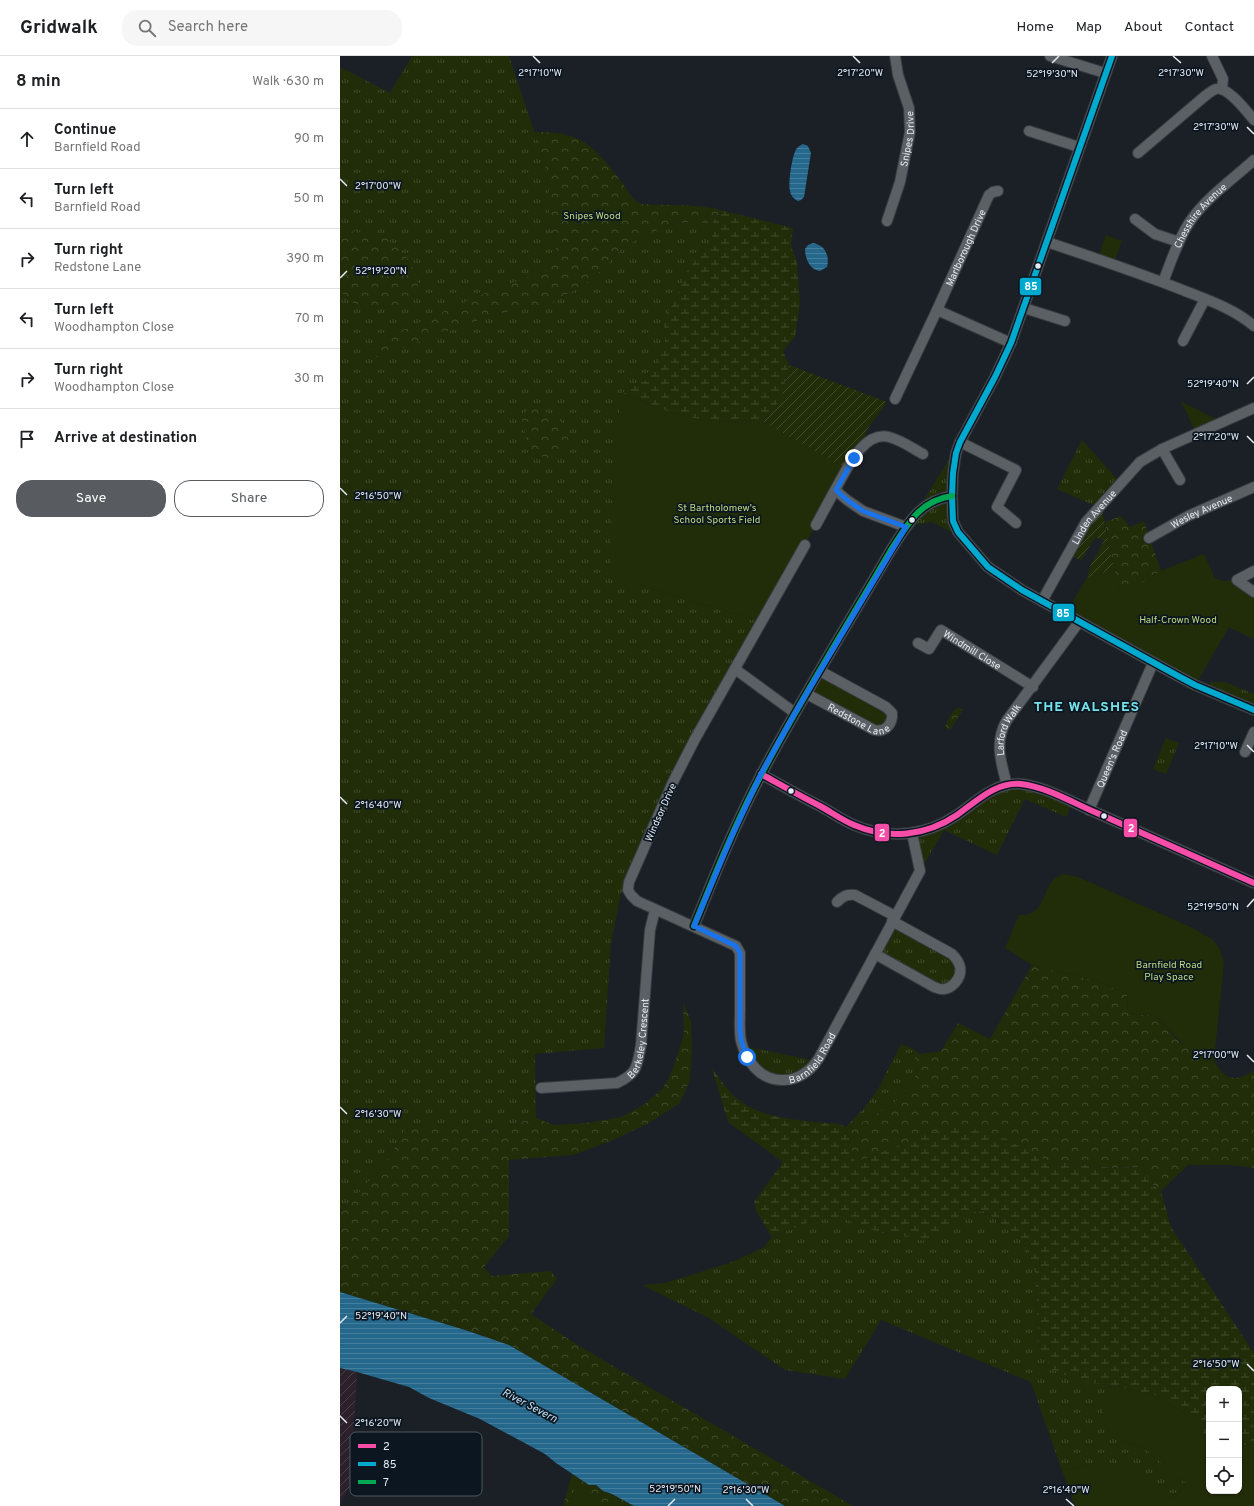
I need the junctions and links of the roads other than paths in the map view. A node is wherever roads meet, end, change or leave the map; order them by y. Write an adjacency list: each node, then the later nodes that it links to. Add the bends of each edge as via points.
1 (894, 56): 14 (street, Snipes Drive, via 909,108 910,132 900,182)
2 (1050, 56): 5 (street)
3 (1112, 56): 5 (street)
4 (1212, 56): 6 (street, via 1223,79)
5 (1105, 73): 10 (street)
6 (1222, 89): 7 (street); 9 (street, via 1205,96)
7 (1254, 120)
8 (1029, 131): 10 (street)
9 (1141, 146)
10 (1079, 147): 15 (street)
11 (1254, 160): 16 (street, Chesshire Avenue, via 1199,211)
12 (998, 192): 20 (street, Marlborough Drive, via 989,195)
13 (1135, 219): 16 (street, via 1155,234)
14 (887, 222)
15 (1047, 242): 17 (street); 19 (street)
16 (1179, 242): 17 (street, Chesshire Avenue)
17 (1163, 282): 18 (street)
18 (1205, 299): 22 (street, via 1230,310); 23 (street)
19 (1024, 308): 21 (street); 24 (street)
20 (938, 310): 24 (street); 25 (street, Marlborough Drive)
21 (1064, 321)
22 (1254, 326)
23 (1183, 340)
24 (1011, 343): 27 (street, via 996,377)
25 (895, 399)
26 (1254, 408): 28 (street, Linden Avenue)
27 (960, 442): 33 (street, via 953,473); 34 (street, via 1016,470 997,507)
28 (1162, 448): 30 (street); 41 (street, Linden Avenue, via 1140,462 1090,517)
29 (923, 454): 32 (street, via 890,438 881,436 871,439 854,458)
30 (1180, 480)
31 (1254, 487): 37 (street, Wesley Avenue, via 1188,516)
32 (836, 490): 35 (street); 36 (street, via 863,511)
33 (952, 496): 36 (street, via 924,506); 41 (street, via 956,528 969,546 988,567)
34 (1016, 523)
35 (816, 524)
36 (906, 527): 46 (street)
37 (1149, 538)
38 (805, 544): 45 (street, Windsor Drive)
39 (1254, 571): 40 (street, via 1237,580)
40 (1254, 592)
41 (1042, 601): 42 (street)
42 (1079, 622): 44 (street); 47 (street, Larford Walk)
43 (918, 642): 47 (street, Windmill Close, via 929,649 941,630)
44 (1153, 663): 49 (street, via 1195,685); 55 (street, Queen's Road)
45 (735, 669): 50 (street); 59 (street, Windsor Drive, via 673,782 629,882 630,895)
46 (820, 672): 48 (street); 48 (street, Redstone Lane, via 886,707 892,712 891,722 882,730 874,730)
47 (1033, 687): 54 (street, Larford Walk, via 1007,720 1000,734 1000,755)
48 (807, 694): 50 (street)
49 (1254, 710)
50 (795, 713): 53 (street)
51 (1254, 732): 52 (street)
52 (1245, 752)
53 (761, 774): 56 (street, via 854,825 884,834); 61 (street)
54 (1007, 786): 55 (street, via 1030,786); 56 (street, via 982,796 939,825)
55 (1089, 810): 57 (street)
56 (912, 833): 60 (street, Barnfield Road, via 920,871)
57 (1254, 883)
58 (837, 902): 60 (street, via 848,894 855,895)
59 (655, 910): 61 (street, Windsor Drive); 63 (street, Berkeley Crescent, via 650,930 641,1045 635,1071 617,1082)
60 (893, 919): 62 (street, Barnfield Road); 62 (street, via 952,954 958,960 961,969 959,978 944,989 934,987)
61 (694, 926): 62 (street, Barnfield Road, via 738,949 740,1029 743,1046 753,1067 761,1074 781,1080 801,1076 817,1062)
62 (875, 954)
63 (541, 1088)

